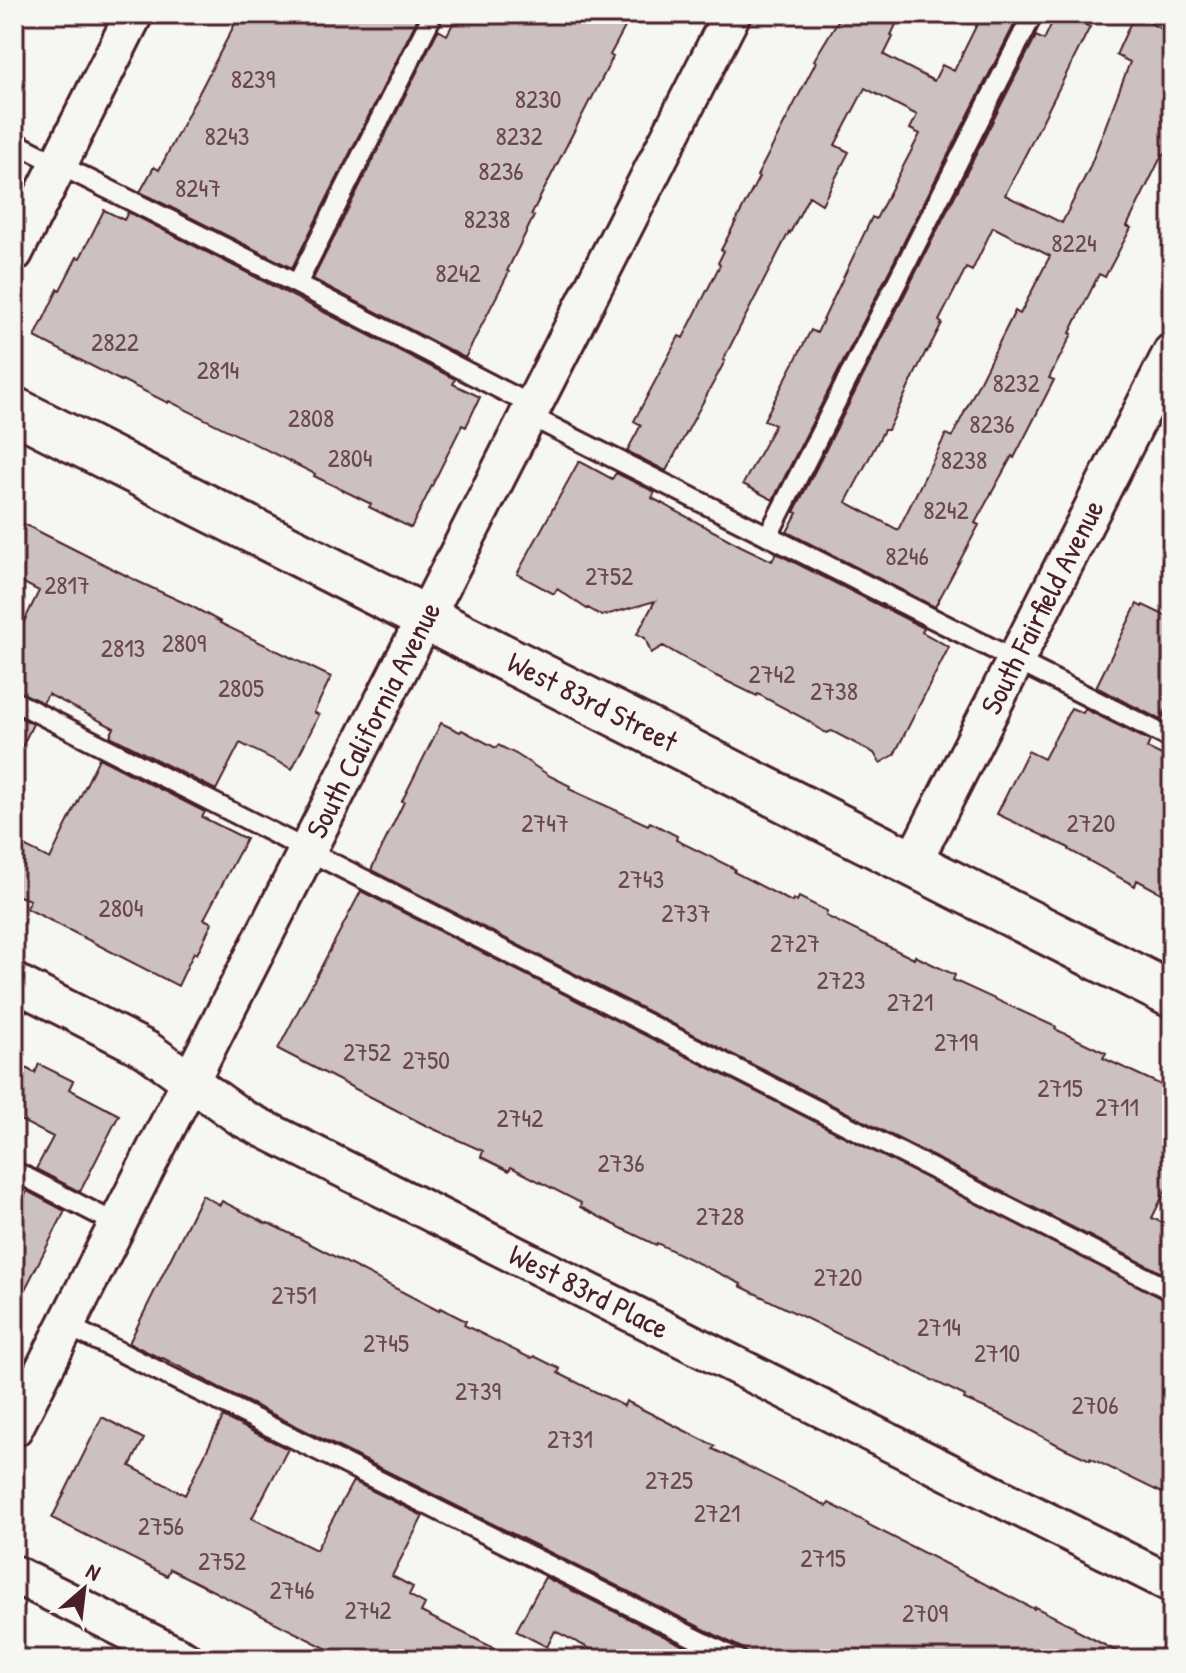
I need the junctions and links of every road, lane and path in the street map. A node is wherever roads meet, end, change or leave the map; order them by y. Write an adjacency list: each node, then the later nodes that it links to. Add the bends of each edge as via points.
1 (134, 14): 6 (street)
2 (433, 14): 8 (lane)
3 (732, 14): 11 (street, South California Avenue)
4 (1033, 14): 12 (lane)
5 (14, 142): 6 (lane)
6 (59, 164): 7 (street); 8 (lane)
7 (14, 253)
8 (297, 284): 11 (lane)
9 (1172, 352): 14 (street, South Fairfield Avenue)
10 (14, 410): 13 (street, West 83rd Street)
11 (530, 410): 12 (lane); 13 (street, South California Avenue)
12 (768, 536): 14 (lane)
13 (424, 618): 17 (street, South California Avenue); 18 (street, West 83rd Street)
14 (1015, 661): 16 (lane); 18 (street, South Fairfield Avenue)
15 (14, 701): 17 (lane)
16 (1172, 739)
17 (307, 849): 21 (street, South California Avenue); 24 (lane)
18 (912, 864): 20 (street, West 83rd Street)
19 (14, 982): 21 (street, West 83rd Place, via 147,1050)
20 (1172, 995)
21 (191, 1081): 23 (street, South California Avenue); 28 (street, West 83rd Place, via 242,1118)
22 (14, 1171): 23 (lane)
23 (117, 1224): 25 (street, South California Avenue)
24 (1172, 1291)
25 (66, 1325): 26 (street, South California Avenue); 30 (lane)
26 (14, 1428)
27 (14, 1574): 29 (street)
28 (1172, 1584)
29 (184, 1659)
30 (737, 1659)

